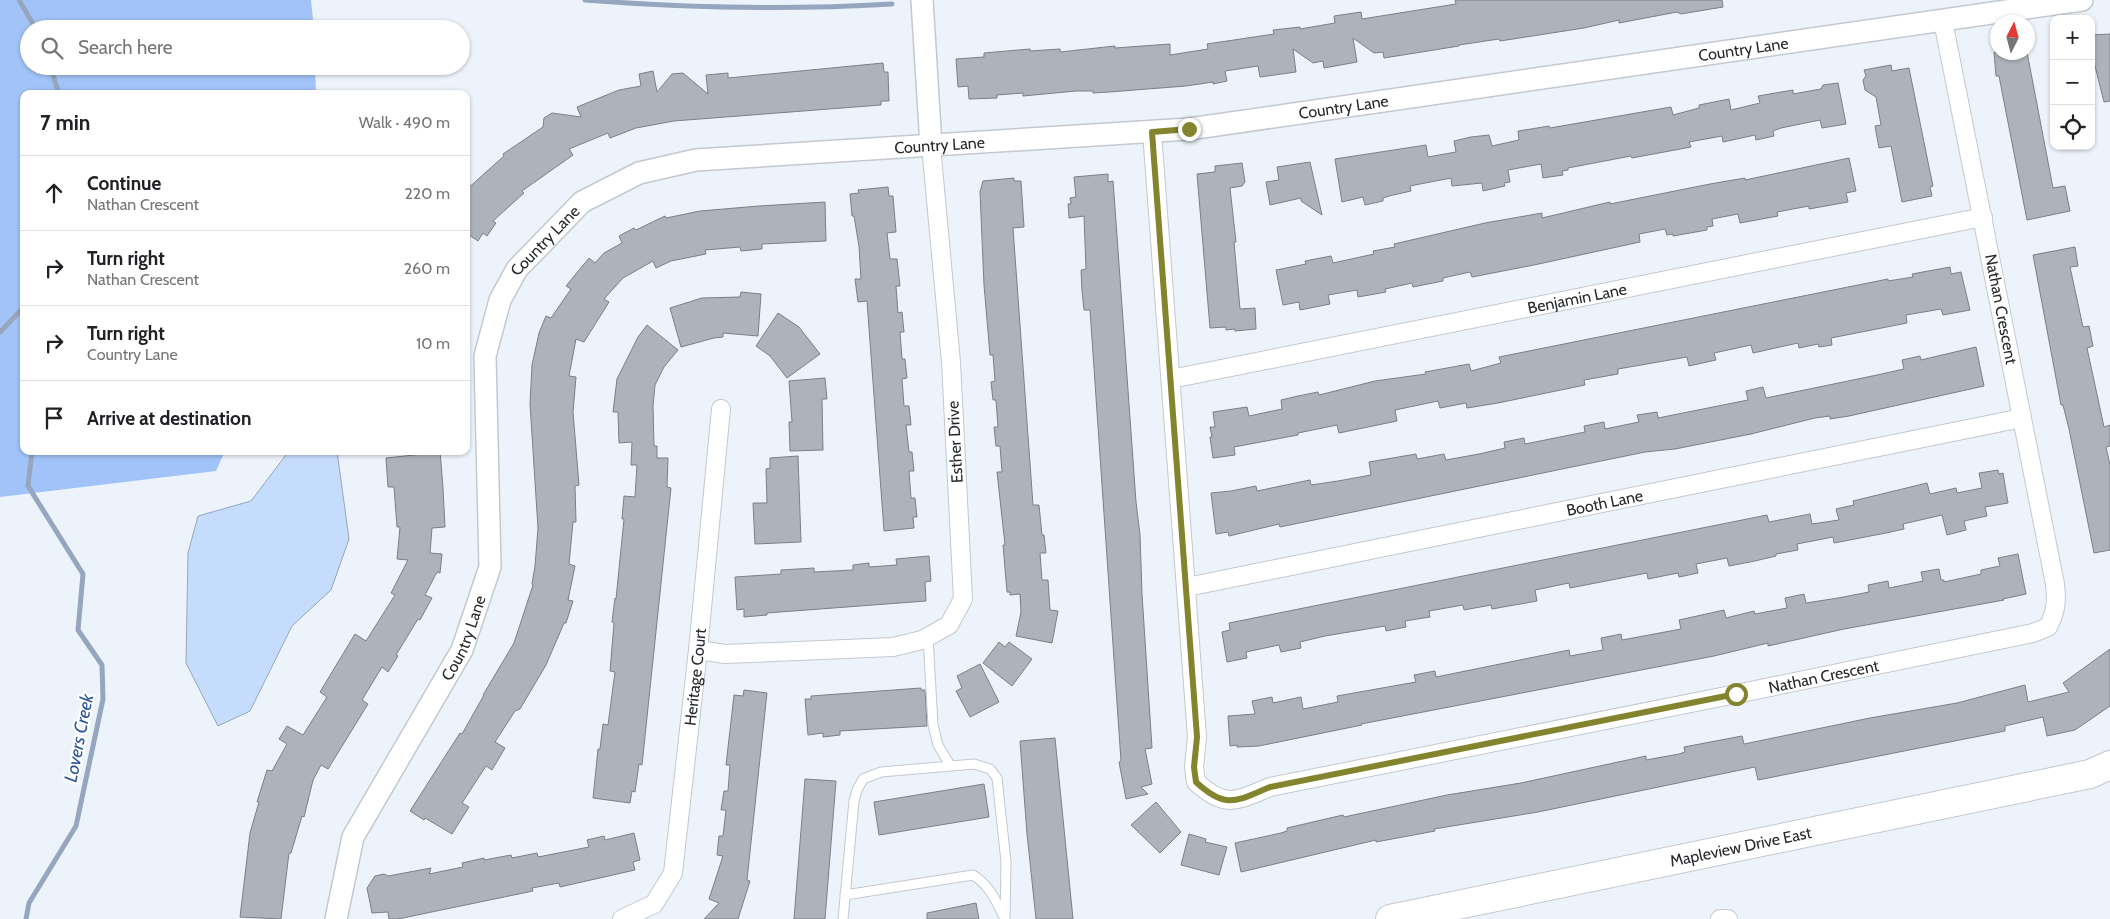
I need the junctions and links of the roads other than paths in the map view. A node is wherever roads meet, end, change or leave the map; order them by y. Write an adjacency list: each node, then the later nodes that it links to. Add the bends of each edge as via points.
1 (922, 0): 5 (street, Esther Drive)
2 (2082, 0): 3 (street, Country Lane)
3 (1943, 21): 4 (street, Country Lane); 6 (street, Nathan Crescent)
4 (1152, 132): 5 (street, Country Lane); 7 (street, Nathan Crescent)
5 (931, 146): 11 (street, Esther Drive, via 951,362 963,599 949,626); 17 (street, Country Lane, via 696,160 639,173 582,202 517,269 500,300 485,356 490,567 462,650 353,837)
6 (1983, 217): 7 (street, Benjamin Lane); 9 (street, Nathan Crescent)
7 (1172, 379): 10 (street, Nathan Crescent)
8 (721, 409): 12 (street, Heritage Court)
9 (2022, 418): 10 (street, Booth Lane); 10 (street, Nathan Crescent, via 2057,601 2048,627 1736,694 1270,787 1232,801 1211,796 1196,782 1197,737)
10 (1186, 587)
11 (928, 637): 12 (street, Esther Drive, via 893,647 725,654); 13 (lane, via 934,725 938,745)
12 (698, 650): 18 (street, Heritage Court, via 673,873 654,904)
13 (950, 765): 15 (lane, via 881,772 863,779 854,801); 16 (lane, via 983,766 990,769 996,778 1006,862)
14 (2103, 772): 20 (main road, Mapleview Drive East)
15 (845, 896): 16 (lane, via 973,875 990,890); 19 (lane)
16 (1004, 918)
17 (336, 919)
18 (622, 919)
19 (842, 919)
20 (1390, 919)
21 (1720, 919): 22 (street)
22 (1728, 919)

